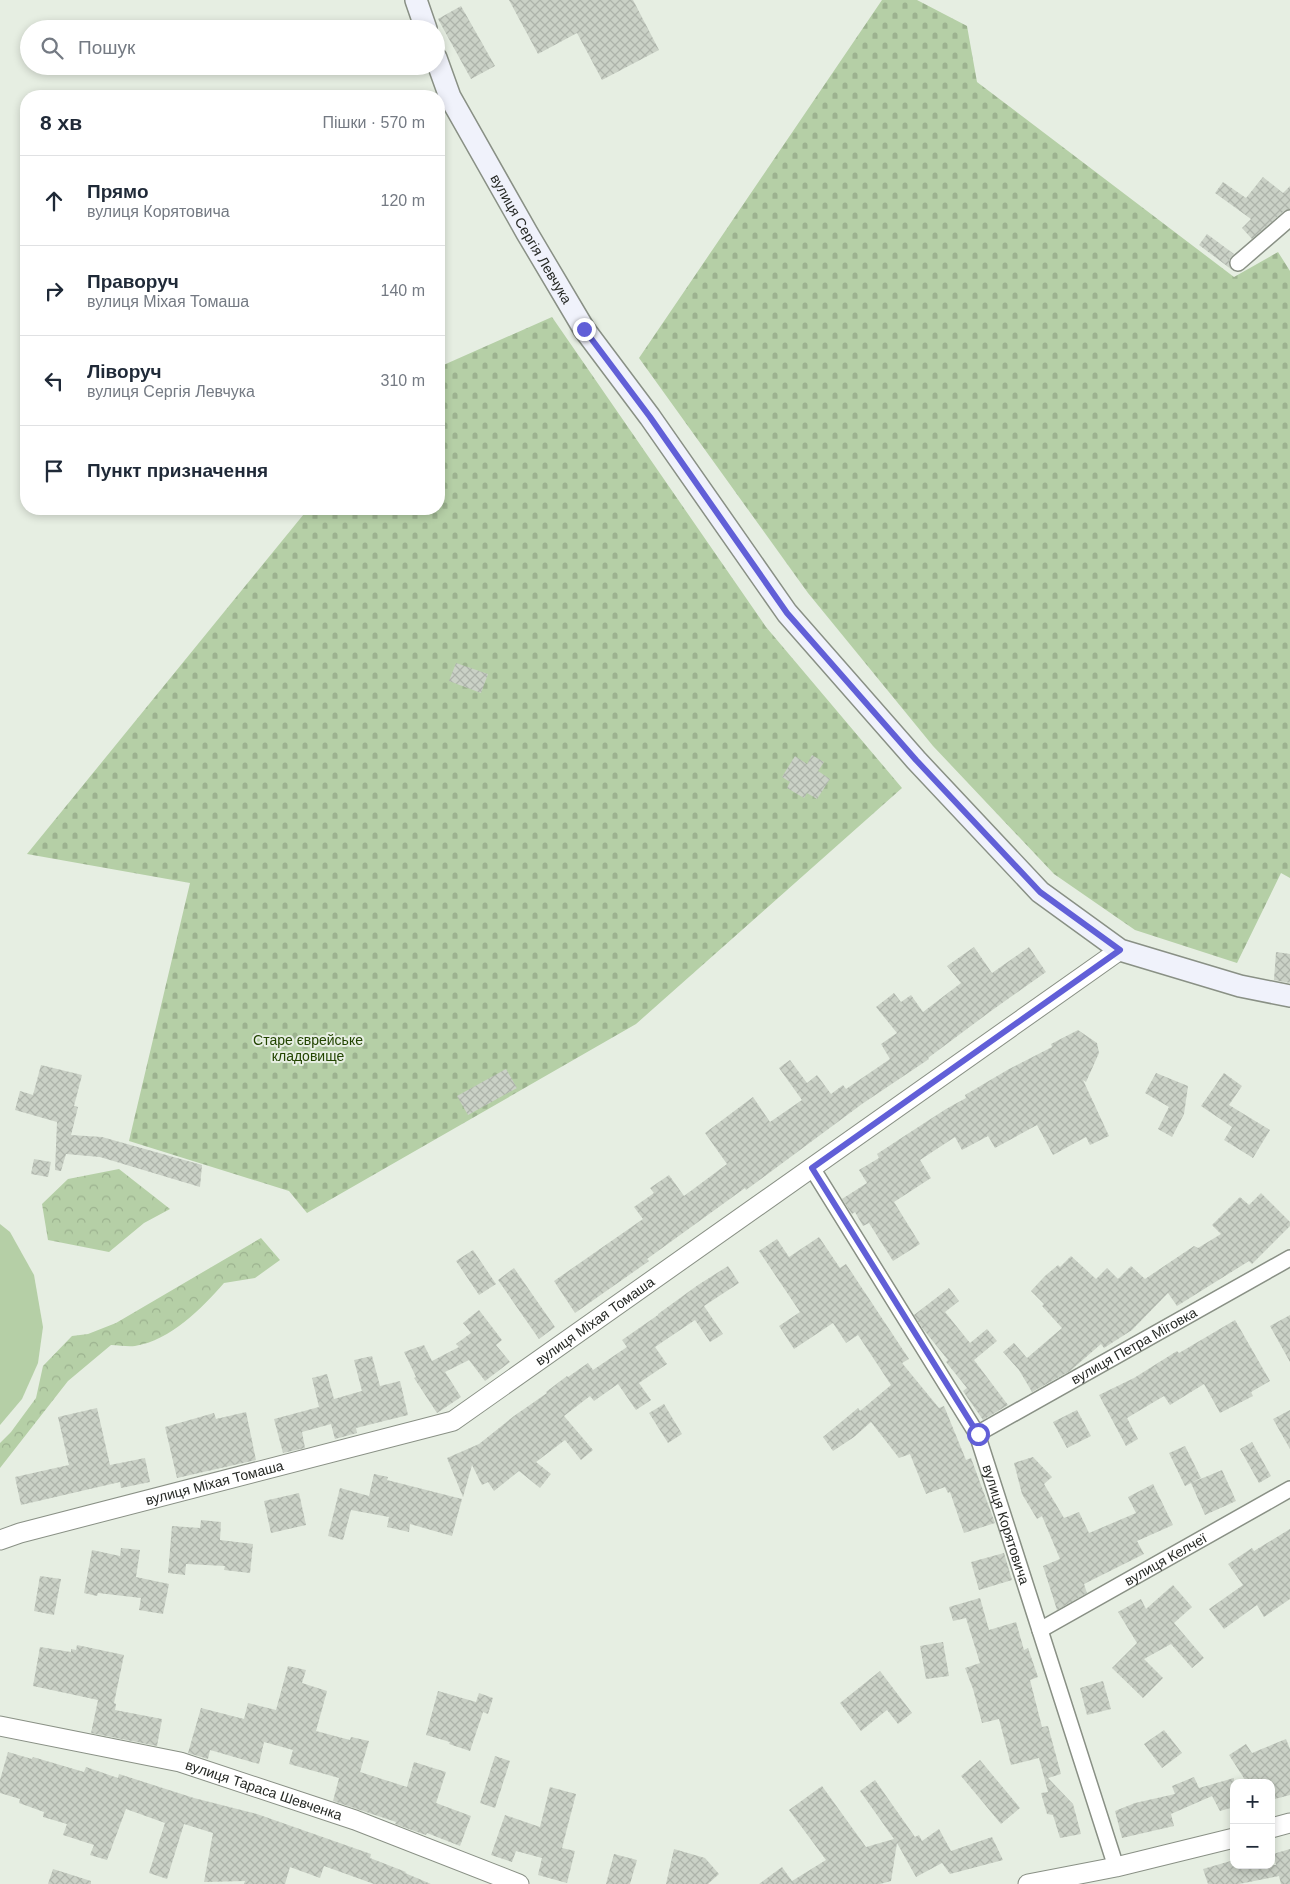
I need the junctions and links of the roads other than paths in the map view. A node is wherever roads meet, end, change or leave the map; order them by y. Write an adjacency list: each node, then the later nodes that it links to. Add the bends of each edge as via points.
1 (416, 0): 2 (main road)
2 (423, 20)
3 (442, 75): 6 (main road, вулиця Сергія Левчука, via 450,97 584,329 650,417 787,613 916,760 1040,892)
4 (1290, 218): 5 (street)
5 (1238, 263)
6 (1120, 950): 7 (main road, вулиця Сергія Левчука, via 1240,986); 8 (street, вулиця Міхая Томаша)
7 (1290, 996)
8 (812, 1168): 10 (street, вулиця Корятовича); 12 (street, вулиця Міхая Томаша, via 453,1421)
9 (1290, 1258): 10 (street, вулиця Петра Міговка)
10 (978, 1434): 13 (street, вулиця Корятовича)
11 (1290, 1489): 13 (street, вулиця Келчеї)
12 (0, 1540)
13 (1040, 1630): 18 (street, вулиця Корятовича)
14 (0, 1726): 19 (street, вулиця Тараса Шевченка, via 180,1762 355,1820)
15 (1290, 1823): 16 (street)
16 (1275, 1827)
17 (1230, 1839): 18 (street)
18 (1118, 1876): 20 (street)
19 (520, 1884)
20 (1028, 1884)

